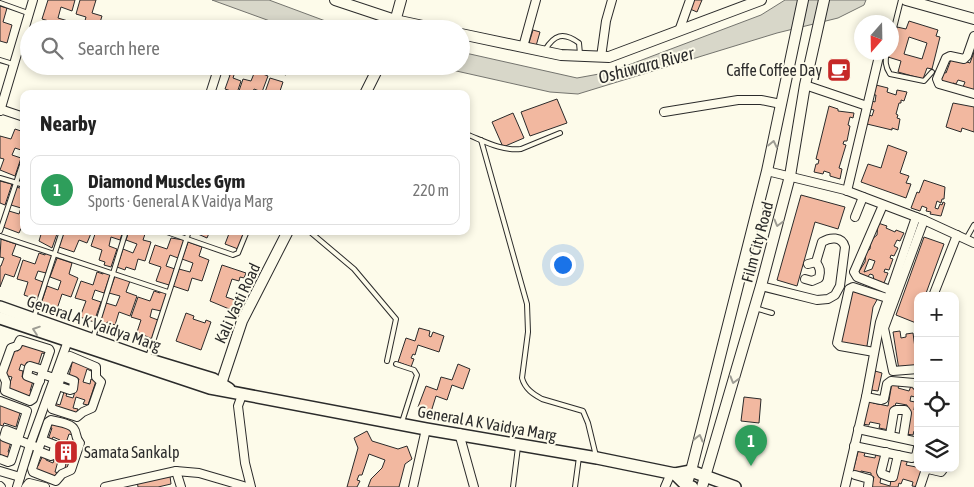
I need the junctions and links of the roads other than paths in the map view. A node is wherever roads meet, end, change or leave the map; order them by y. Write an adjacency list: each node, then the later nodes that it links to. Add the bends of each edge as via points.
1 (33, 0): 13 (street)
2 (335, 0): 17 (street)
3 (401, 0): 18 (street)
4 (536, 0): 23 (street)
5 (612, 0): 26 (street)
6 (690, 0): 19 (street)
7 (761, 0): 19 (street)
8 (803, 0): 27 (street, Film City Road)
9 (824, 0): 31 (street, Film City Road)
10 (901, 0): 14 (lane)
11 (906, 0): 15 (street)
12 (0, 3): 13 (lane)
13 (28, 13): 16 (street)
14 (897, 15)
15 (974, 19)
16 (26, 20)
17 (384, 20)
18 (395, 20)
19 (679, 31): 26 (street, via 609,57)
20 (470, 36): 23 (street)
21 (974, 36): 39 (street, via 967,56 964,59 946,58 937,79 939,84)
22 (20, 42): 32 (street)
23 (523, 47): 24 (street)
24 (544, 52): 25 (street); 25 (lane, via 552,39 564,36 579,43)
25 (580, 56): 26 (street)
26 (601, 56)
27 (792, 56): 31 (street); 40 (street, Film City Road)
28 (0, 60): 32 (lane)
29 (878, 60): 41 (street)
30 (885, 60): 33 (lane, via 890,74 924,81)
31 (810, 61): 36 (street, Film City Road)
32 (14, 64): 42 (street)
33 (932, 72)
34 (216, 75): 37 (street)
35 (375, 75): 38 (street)
36 (804, 85): 41 (street); 50 (street, Film City Road)
37 (211, 90)
38 (367, 90)
39 (974, 94)
40 (781, 104): 43 (street, via 738,100); 49 (street, Film City Road, one-way to 40)
41 (867, 106): 54 (street)
42 (0, 110): 44 (street)
43 (664, 112)
44 (20, 116)
45 (560, 133): 47 (lane, via 521,149 502,148)
46 (470, 136): 47 (lane)
47 (481, 140): 116 (lane, via 527,304 524,385 542,399 583,411)
48 (20, 170): 52 (lane)
49 (767, 171): 50 (street); 120 (street, Film City Road, one-way to 49)
50 (790, 176): 54 (street); 77 (street, Film City Road, one-way to 77)
51 (0, 178): 52 (lane)
52 (16, 183): 53 (lane); 61 (lane)
53 (20, 184)
54 (847, 191): 55 (street)
55 (861, 197): 56 (street); 57 (street)
56 (883, 205): 58 (street); 80 (street, via 854,272 857,277)
57 (854, 216)
58 (916, 217): 59 (street); 80 (street)
59 (924, 220): 70 (street); 92 (street, via 884,328 893,371)
60 (974, 225): 72 (lane)
61 (0, 231)
62 (61, 235): 74 (lane)
63 (125, 235): 75 (lane)
64 (175, 235): 71 (lane)
65 (188, 235): 71 (lane)
66 (245, 235): 71 (lane, via 238,253 233,255)
67 (286, 235): 96 (street, Kali Vasti Road, via 242,321)
68 (314, 235): 90 (lane, via 354,269 396,319)
69 (0, 236): 74 (lane)
70 (957, 236): 72 (street); 79 (street)
71 (186, 239): 78 (lane)
72 (966, 240): 73 (street)
73 (974, 243)
74 (55, 254): 75 (lane); 85 (lane)
75 (113, 273): 78 (lane); 87 (lane)
76 (805, 279): 77 (street, via 819,278 820,267 812,263 822,242 828,238 844,243 840,286 828,299 817,300)
77 (761, 286): 82 (street, Film City Road)
78 (168, 292): 89 (lane)
79 (935, 292)
80 (889, 294): 88 (street); 88 (street, via 849,289 838,343)
81 (0, 307): 85 (main road, General A K Vaidya Marg)
82 (754, 308): 83 (lane); 125 (street, Film City Road, one-way to 125)
83 (772, 313)
84 (0, 318): 86 (main road, General A K Vaidya Marg, one-way to 84)
85 (33, 319): 86 (main road, General A K Vaidya Marg)
86 (70, 337): 87 (main road, General A K Vaidya Marg); 94 (street); 96 (main road, General A K Vaidya Marg)
87 (93, 340): 89 (main road, General A K Vaidya Marg)
88 (874, 352): 98 (street)
89 (147, 360): 96 (main road, General A K Vaidya Marg, via 213,379)
90 (387, 361)
91 (396, 364): 100 (lane, via 414,370 417,375)
92 (914, 370)
93 (42, 375): 93 (street, via 30,401 5,391 2,373 11,348 22,339 50,351); 94 (street)
94 (58, 380): 94 (street, via 70,356 94,365 96,377 101,382 92,408 77,417 52,409); 109 (street)
95 (914, 383): 98 (street, via 891,381 887,384 884,399)
96 (219, 387): 97 (main road, General A K Vaidya Marg)
97 (237, 393): 100 (main road, General A K Vaidya Marg); 133 (street)
98 (866, 397): 102 (street)
99 (0, 401): 106 (street, via 27,411)
100 (402, 425): 101 (main road, General A K Vaidya Marg)
101 (426, 429): 103 (main road, General A K Vaidya Marg); 134 (street)
102 (858, 429): 104 (street); 111 (street)
103 (459, 433): 108 (main road, General A K Vaidya Marg); 135 (street)
104 (890, 435): 105 (street); 105 (street, via 894,411 905,410)
105 (903, 438): 107 (street)
106 (18, 439): 109 (street); 117 (street, via 11,461)
107 (914, 441)
108 (518, 444): 113 (main road, General A K Vaidya Marg); 136 (lane)
109 (30, 445): 110 (street); 124 (street)
110 (40, 446): 110 (street, via 51,420 72,426 80,443 71,470 56,481 33,472)
111 (854, 446): 112 (street); 140 (street)
112 (886, 452): 114 (street); 114 (street, via 881,472 890,478)
113 (580, 455): 116 (main road, General A K Vaidya Marg); 137 (lane)
114 (898, 455): 115 (street)
115 (914, 457)
116 (597, 458): 122 (main road, General A K Vaidya Marg)
117 (0, 459)
118 (0, 470): 124 (street)
119 (176, 471): 130 (street); 131 (street); 132 (street, via 198,473)
120 (691, 471): 122 (main road, General A K Vaidya Marg); 125 (main road, General A K Vaidya Marg); 126 (street, Film City Road)
121 (924, 472): 142 (street)
122 (673, 474): 126 (main road); 138 (street)
123 (855, 475): 141 (street, via 869,479)
124 (20, 477): 127 (street)
125 (704, 482): 139 (main road, General A K Vaidya Marg)
126 (689, 486)
127 (17, 487)
128 (26, 487): 129 (street, via 29,482)
129 (45, 487)
130 (105, 487)
131 (181, 487)
132 (247, 487)
133 (251, 487)
134 (413, 487)
135 (474, 487)
136 (512, 487)
137 (575, 487)
138 (665, 487)
139 (735, 487)
140 (845, 487)
141 (868, 487)
142 (920, 487)

